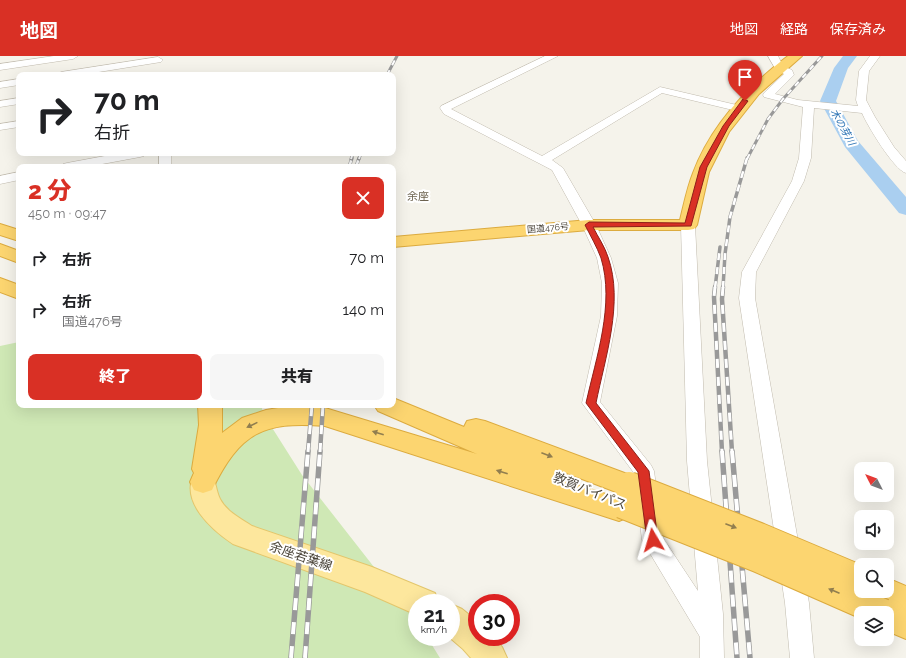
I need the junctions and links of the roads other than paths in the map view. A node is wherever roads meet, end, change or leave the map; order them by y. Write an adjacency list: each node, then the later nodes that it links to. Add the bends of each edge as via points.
1 (73, 56): 7 (street)
2 (553, 56): 22 (street, via 445,108 448,112)
3 (796, 56): 6 (highway)
4 (875, 56): 16 (street, via 864,71)
5 (159, 59): 8 (street)
6 (776, 62): 14 (street, via 789,75 768,95); 15 (highway, via 765,80)
7 (0, 67)
8 (99, 69): 9 (street)
9 (80, 72)
10 (16, 82): 11 (street)
11 (0, 84)
12 (16, 101): 13 (street)
13 (0, 104)
14 (812, 105): 16 (street); 55 (street, via 805,158 798,181 749,272 747,298 797,603)
15 (738, 108): 22 (street, via 660,90); 28 (highway, via 714,145 704,167)
16 (860, 110): 19 (street)
17 (16, 124): 18 (street)
18 (0, 127)
19 (888, 149): 20 (street); 24 (street)
20 (906, 149)
21 (106, 156): 23 (street)
22 (544, 160): 27 (street, via 557,168)
23 (78, 164)
24 (906, 169)
25 (16, 177): 26 (street)
26 (0, 180)
27 (589, 225): 28 (highway, 国道476号); 32 (highway, 国道476号); 52 (street, via 604,258 610,283 609,316 591,403 644,471 653,540)
28 (688, 225): 52 (street, via 697,461)
29 (0, 229): 30 (highway)
30 (16, 235)
31 (16, 241): 33 (highway)
32 (396, 242)
33 (0, 245)
34 (0, 250): 35 (highway)
35 (16, 256)
36 (0, 284): 37 (highway)
37 (16, 292)
38 (396, 401): 43 (highway, 敦賀バイパス)
39 (210, 408): 42 (highway, via 211,425)
40 (302, 408): 41 (highway)
41 (325, 417): 42 (highway, one-way to 42, via 286,415 251,425 223,446); 43 (highway, one-way to 41)
42 (203, 482): 46 (main road, 余座若葉線, via 204,497 212,510 225,524 243,535)
43 (623, 500): 44 (highway, 敦賀バイパス, one-way to 44, bridge, via 759,537); 48 (highway, 敦賀バイパス, one-way to 43, bridge, via 758,558 678,527)
44 (854, 577)
45 (894, 595): 47 (highway)
46 (408, 596)
47 (906, 600)
48 (867, 606)
49 (894, 618): 50 (highway)
50 (906, 624)
51 (460, 626): 53 (main road)
52 (711, 634): 54 (street)
53 (491, 658)
54 (712, 658)
55 (802, 658)

